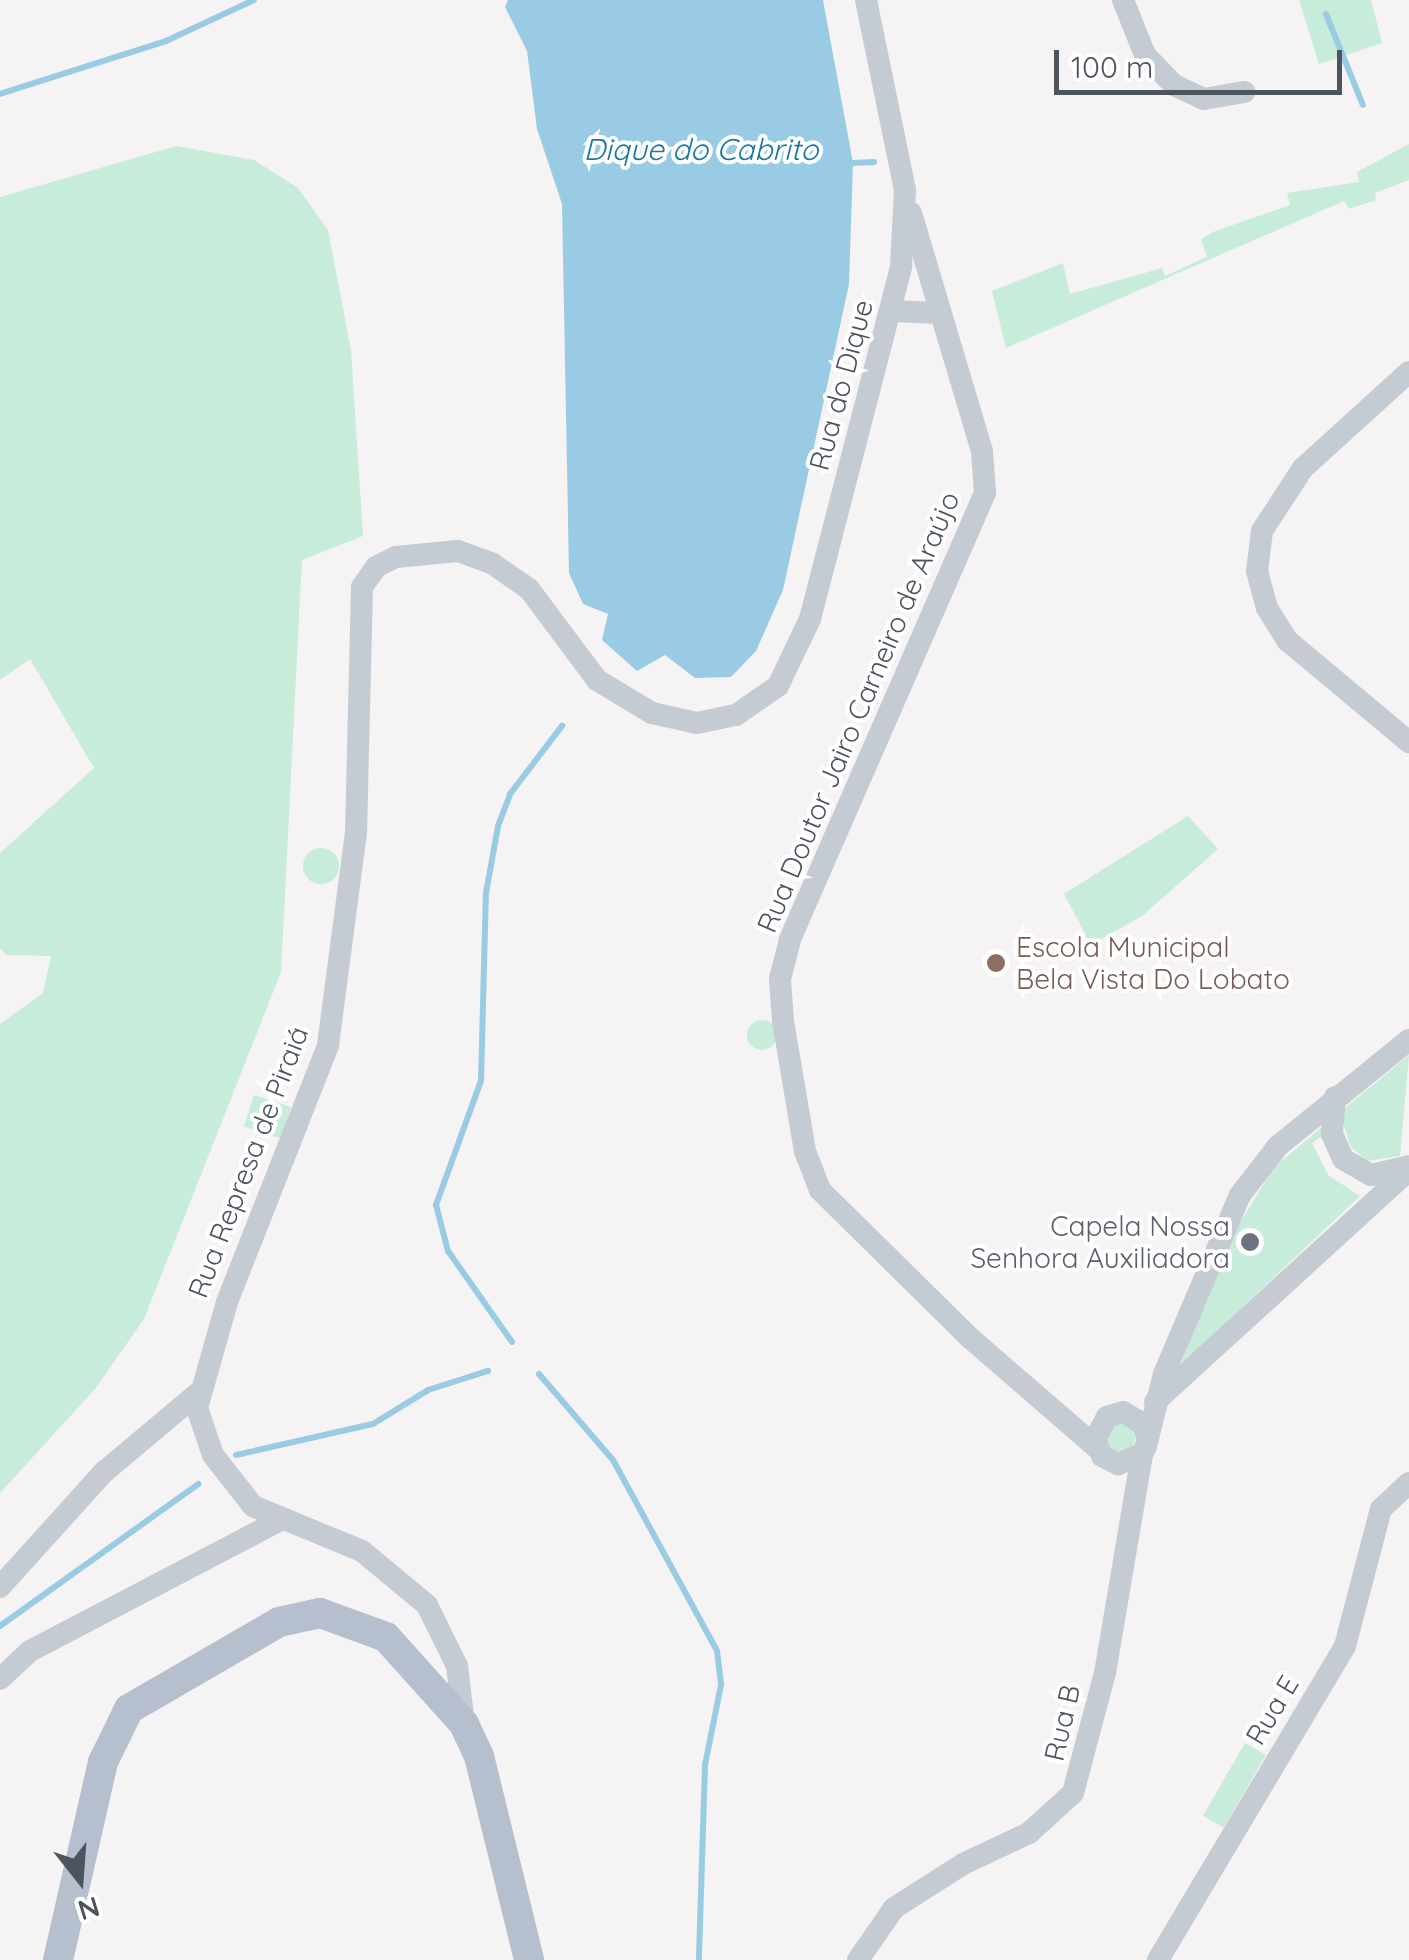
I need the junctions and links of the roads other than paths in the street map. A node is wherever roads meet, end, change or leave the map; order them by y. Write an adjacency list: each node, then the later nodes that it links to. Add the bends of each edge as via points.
1 (866, 0): 4 (street, Rua do Dique)
2 (1123, 0): 3 (street, via 1144,55 1185,94 1219,99)
3 (1244, 92)
4 (904, 190): 5 (street, Rua do Dique); 6 (street, Rua Doutor Jairo Carneiro de Araújo)
5 (892, 311): 6 (street); 8 (street, Rua do Dique, via 799,649 768,697 736,715)
6 (938, 313): 15 (street, Rua Doutor Jairo Carneiro de Araújo, via 982,452 985,493 790,940 780,1004 805,1150 820,1190)
7 (1409, 372): 9 (street, via 1294,480 1262,531 1257,572 1267,608 1288,641)
8 (698, 723): 13 (street, Rua Represa de Piraiá, via 652,712 597,680 546,606 492,564 425,550 396,557 368,576 359,604 356,833 328,1045)
9 (1409, 742)
10 (1409, 1040): 11 (street)
11 (1335, 1097): 12 (street, via 1332,1134 1343,1159 1371,1174); 14 (street, via 1272,1151 1240,1196)
12 (1409, 1168): 14 (street)
13 (198, 1392): 21 (street, via 199,1420 213,1455 246,1498); 22 (street, Rua Represa de Piraiá, via 104,1472)
14 (1155, 1402): 16 (street); 17 (street, Rua B)
15 (1048, 1406): 16 (street, via 1078,1415); 18 (street, Rua Doutor Jairo Carneiro de Araújo)
16 (1119, 1413): 17 (street, via 1143,1424); 18 (street, via 1100,1423)
17 (1145, 1446): 18 (street, via 1118,1464); 20 (street, Rua B)
18 (1100, 1452): 20 (street)
19 (1409, 1483): 28 (street, Rua E, via 1381,1509 1345,1646)
20 (1129, 1510): 27 (street, Rua B, via 1105,1673 1072,1793 1029,1833 894,1908)
21 (278, 1521): 23 (street, via 30,1651); 24 (street, via 362,1551 427,1605 458,1666)
22 (0, 1587)
23 (0, 1678)
24 (464, 1724): 25 (main road, via 386,1637 320,1613 279,1622 152,1692 128,1710 110,1740); 26 (main road)
25 (58, 1960)
26 (529, 1960)
27 (858, 1960)
28 (1158, 1960)

